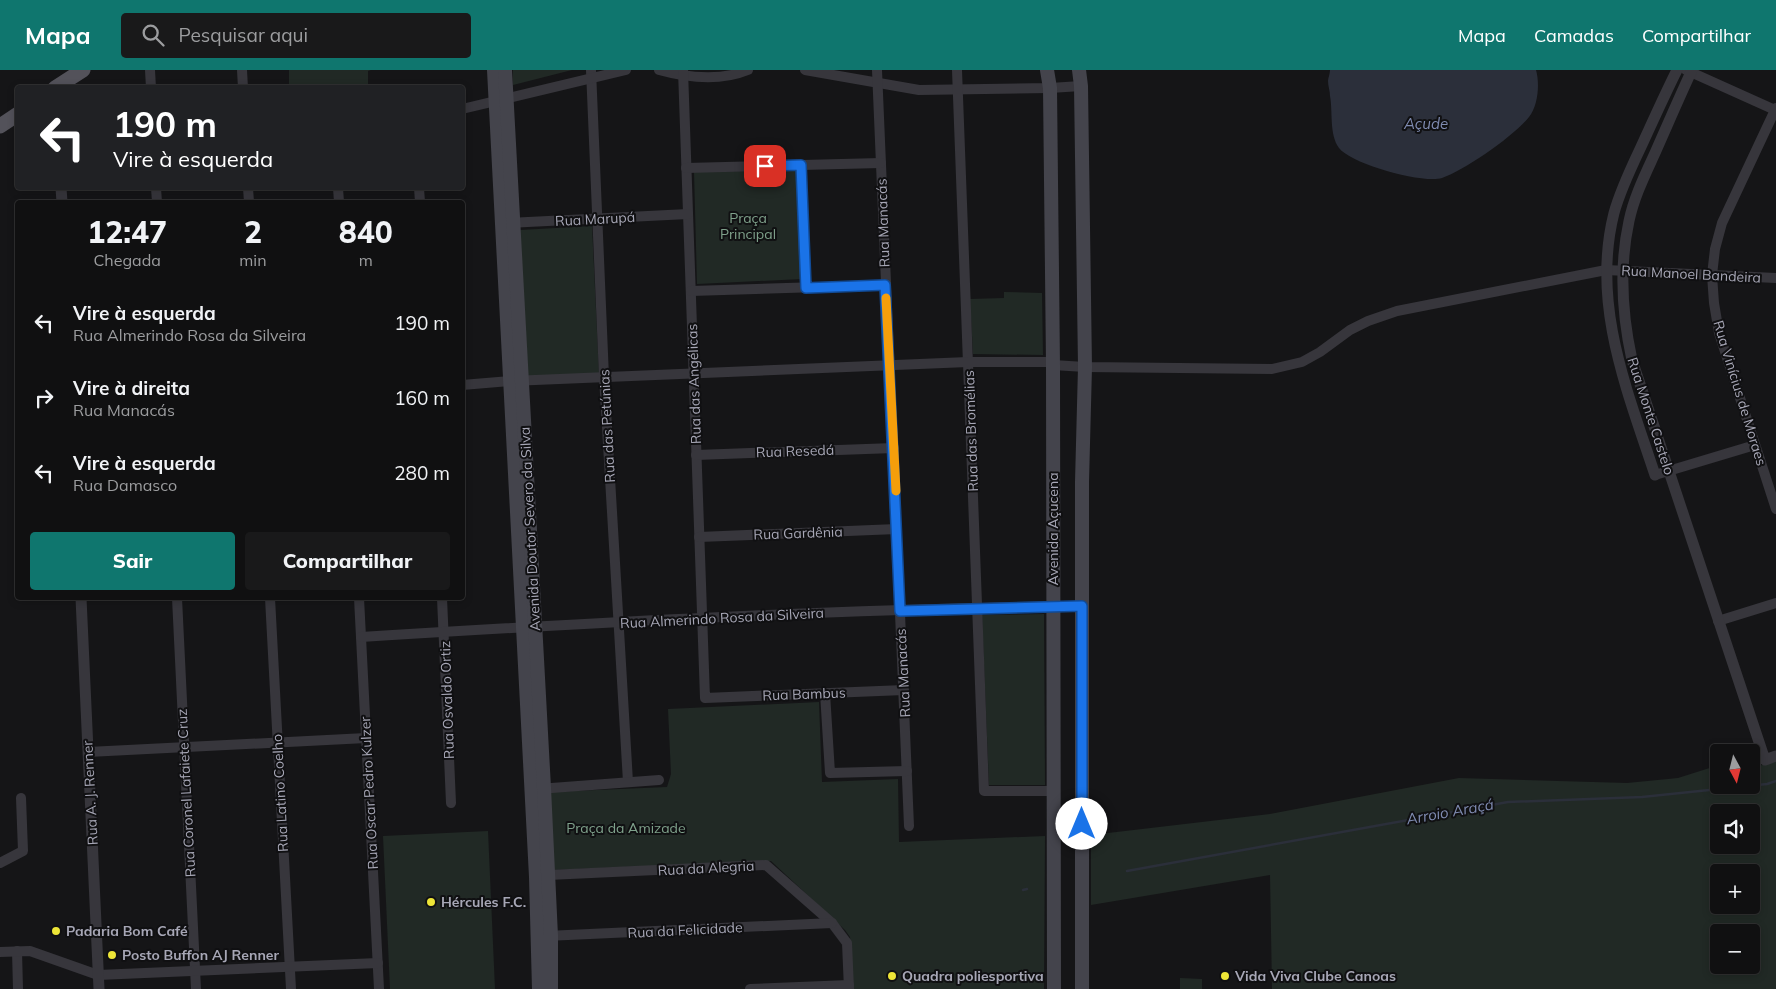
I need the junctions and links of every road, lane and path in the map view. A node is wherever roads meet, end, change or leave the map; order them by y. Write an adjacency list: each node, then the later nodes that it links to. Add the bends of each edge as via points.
1 (84, 70): 20 (main road)
2 (150, 70): 21 (street)
3 (242, 70): 22 (street)
4 (494, 70): 26 (main road, Avenida Doutor Severo da Silva)
5 (505, 70): 26 (main road, Avenida Doutor Severo da Silva)
6 (626, 70): 18 (street)
7 (658, 70): 16 (street)
8 (748, 70): 17 (street)
9 (805, 70): 19 (street)
10 (877, 70): 19 (street, Rua Manacás)
11 (957, 70): 25 (street, Rua das Bromélias)
12 (1047, 70): 24 (main road, Avenida Açucena)
13 (1079, 70): 23 (main road)
14 (1677, 70): 37 (street, Rua Monte Castelo, via 1614,212)
15 (1690, 71): 28 (street); 38 (street, Rua Monte Castelo, via 1638,192 1628,228)
16 (683, 73): 17 (street); 33 (street, Rua das Angélicas)
17 (730, 73)
18 (591, 74): 26 (street); 35 (street, Rua das Petúnias)
19 (878, 84): 25 (street, via 919,90); 31 (street, Rua Manacás)
20 (59, 85)
21 (151, 85)
22 (243, 85)
23 (1081, 86): 24 (street); 47 (main road)
24 (1050, 88): 25 (street); 45 (main road, Avenida Açucena)
25 (958, 90): 44 (street, Rua das Bromélias)
26 (501, 99): 27 (street); 36 (main road, Avenida Doutor Severo da Silva)
27 (465, 108)
28 (1776, 109): 39 (street, Rua Vinícius de Moraes, via 1722,223)
29 (15, 116): 30 (main road)
30 (0, 126)
31 (881, 163): 32 (street); 41 (street, Rua Manacás)
32 (801, 165): 33 (street); 42 (street)
33 (686, 168): 34 (street, Rua das Angélicas)
34 (688, 214): 35 (street, Rua Marupá); 43 (street, Rua das Angélicas)
35 (598, 219): 36 (street, Rua Marupá); 49 (street, Rua das Petúnias)
36 (508, 223): 50 (main road, Avenida Doutor Severo da Silva)
37 (1606, 270): 38 (street, Rua Manoel Bandeira); 47 (street, Rua Manoel Bandeira, via 1397,311 1368,321 1308,358 1284,367); 56 (street, Rua Monte Castelo, via 1618,365)
38 (1623, 271): 39 (street, Rua Manoel Bandeira); 55 (street, Rua Monte Castelo, via 1622,302 1630,351)
39 (1712, 275): 40 (street, Rua Manoel Bandeira); 52 (street, Rua Vinícius de Moraes, via 1719,333)
40 (1776, 278)
41 (885, 285): 42 (street); 46 (street, Rua Manacás)
42 (806, 288): 43 (street)
43 (691, 291): 48 (street, Rua das Angélicas)
44 (968, 362): 45 (street, Rua Manoel Bandeira, via 1048,362); 46 (street, Rua Manoel Bandeira); 69 (street, Rua das Bromélias)
45 (1053, 365): 47 (street, Rua Manoel Bandeira); 68 (main road, Avenida Açucena)
46 (889, 366): 48 (street, Rua Manoel Bandeira); 53 (street, Rua Manacás)
47 (1085, 367): 67 (main road)
48 (692, 374): 49 (street, Rua Manoel Bandeira); 54 (street, Rua das Angélicas)
49 (604, 377): 50 (street, Rua Manoel Bandeira); 73 (street, Rua das Petúnias)
50 (516, 381): 51 (street, Rua Manoel Bandeira); 74 (main road, Avenida Doutor Severo da Silva)
51 (465, 385)
52 (1755, 445): 55 (street); 57 (street, Rua Vinícius de Moraes)
53 (894, 448): 54 (street, Rua Resedá); 59 (street, Rua Manacás)
54 (696, 455): 60 (street, Rua das Angélicas)
55 (1669, 471): 56 (street); 72 (street, Rua Monte Castelo)
56 (1654, 475)
57 (1772, 482): 58 (street, Rua Vinícius de Moraes)
58 (1776, 509)
59 (897, 529): 60 (street, Rua Gardênia); 70 (street, Rua Manacás)
60 (699, 537): 71 (street, Rua das Angélicas)
61 (80, 600): 83 (street, Rua A. J. Renner)
62 (177, 600): 82 (street, Rua Coronel Lafaiete Cruz)
63 (270, 600): 81 (street, Rua Latino Coelho)
64 (359, 600): 76 (street, Rua Oscar Pedro Kulzer)
65 (442, 600): 75 (street, Rua Osvaldo Ortiz)
66 (1776, 603): 72 (street)
67 (1082, 606): 68 (street, Rua Almerindo Rosa da Silveira); 113 (main road)
68 (1053, 607): 69 (street, Rua Almerindo Rosa da Silveira); 89 (main road, Avenida Açucena)
69 (978, 608): 70 (street, Rua Almerindo Rosa da Silveira); 89 (street, Rua das Bromélias, via 984,791)
70 (900, 611): 71 (street, Rua Almerindo Rosa da Silveira); 77 (street, Rua Manacás)
71 (703, 618): 73 (street, Rua Almerindo Rosa da Silveira); 79 (street, Rua das Angélicas)
72 (1718, 621): 84 (street, Rua Monte Castelo, via 1765,760)
73 (618, 623): 74 (street, Rua Almerindo Rosa da Silveira); 87 (street, Rua das Petúnias)
74 (530, 628): 75 (street, Rua Almerindo Rosa da Silveira); 88 (main road, Avenida Doutor Severo da Silva)
75 (444, 632): 76 (street, Rua Almerindo Rosa da Silveira); 91 (street, Rua Osvaldo Ortiz)
76 (362, 637): 80 (street, Rua Oscar Pedro Kulzer)
77 (904, 690): 78 (street, Rua Bambus); 85 (street, Rua Manacás)
78 (825, 694): 79 (street, Rua Bambus); 85 (street, via 830,773)
79 (705, 698)
80 (366, 738): 81 (street); 99 (street, Rua Oscar Pedro Kulzer)
81 (278, 742): 82 (street); 100 (street, Rua Latino Coelho)
82 (184, 747): 83 (street); 101 (street, Rua Coronel Lafaiete Cruz)
83 (88, 752): 102 (street, Rua A. J. Renner)
84 (1776, 756)
85 (907, 771): 92 (street, Rua Manacás)
86 (660, 780): 87 (street)
87 (628, 782): 88 (street)
88 (538, 789): 94 (main road, Avenida Doutor Severo da Silva); 96 (main road, Avenida Doutor Severo da Silva)
89 (1053, 791): 112 (main road, Avenida Açucena)
90 (21, 798): 93 (street, via 23,851)
91 (452, 802)
92 (909, 826)
93 (0, 862)
94 (548, 875): 95 (street, Rua da Alegria, via 766,865); 96 (main road, Avenida Doutor Severo da Silva)
95 (832, 923): 96 (street, Rua da Felicidade); 103 (street, Rua da Alegria, via 847,943)
96 (544, 936): 109 (main road, Avenida Doutor Severo da Silva); 110 (main road, Avenida Doutor Severo da Silva)
97 (0, 952): 98 (street)
98 (17, 952): 102 (street, via 30,951); 104 (street)
99 (378, 963): 100 (street); 108 (street, Rua Oscar Pedro Kulzer)
100 (290, 967): 101 (street); 107 (street, Rua Latino Coelho)
101 (196, 971): 102 (street); 106 (street, Rua Coronel Lafaiete Cruz)
102 (98, 976): 105 (street, Rua A. J. Renner)
103 (849, 987): 111 (street)
104 (18, 989)
105 (99, 989)
106 (196, 989)
107 (291, 989)
108 (379, 989)
109 (538, 989)
110 (551, 989)
111 (750, 989)
112 (1054, 989)
113 (1082, 989)

